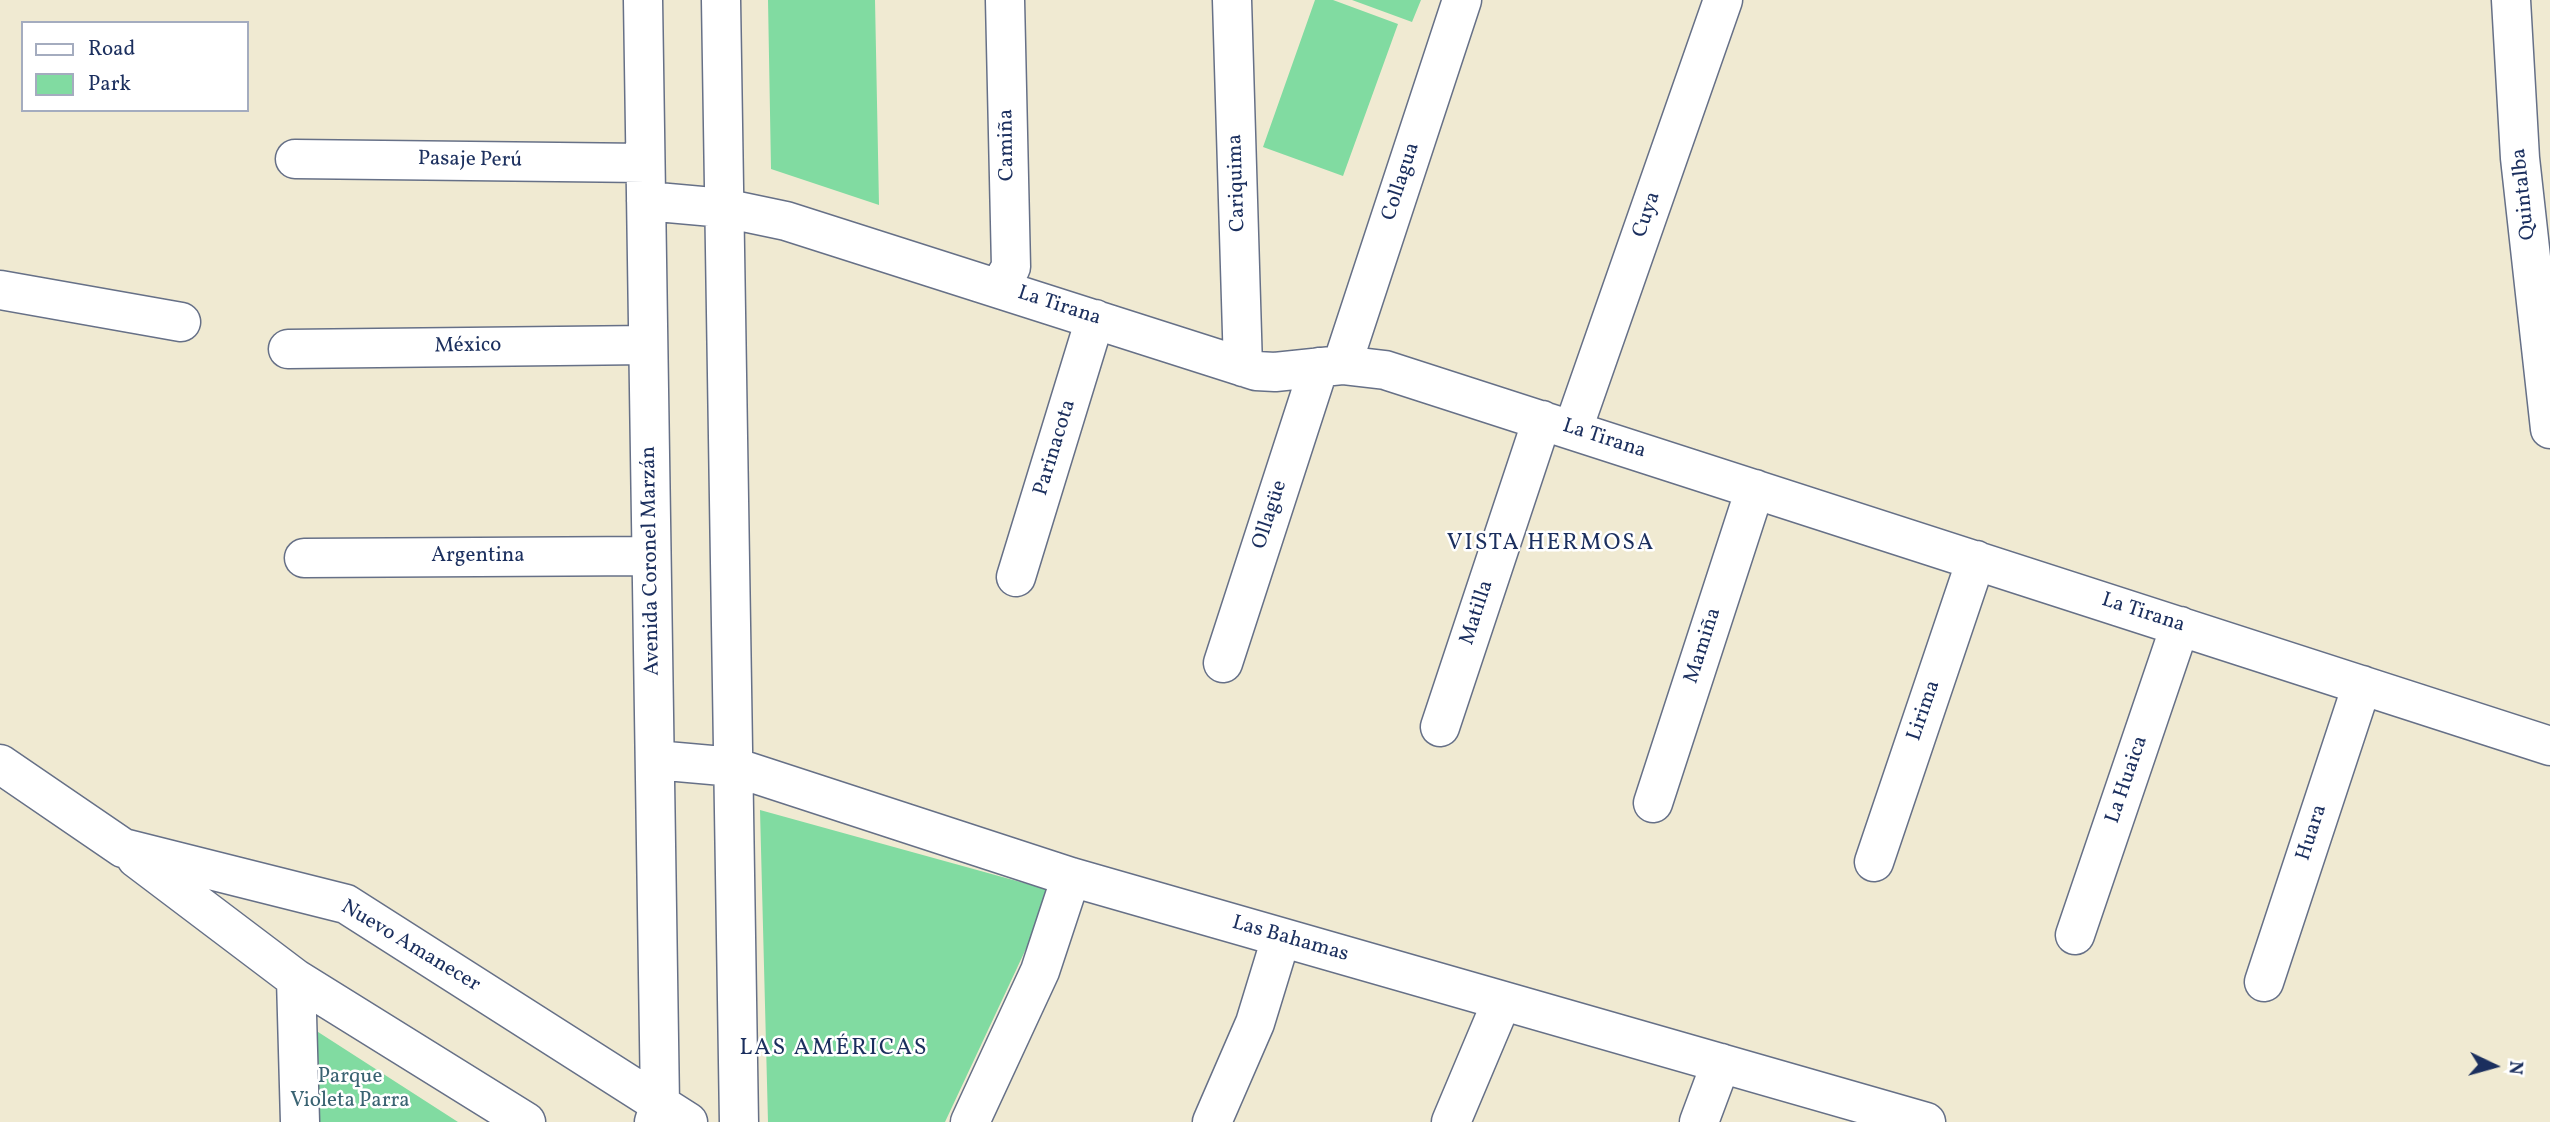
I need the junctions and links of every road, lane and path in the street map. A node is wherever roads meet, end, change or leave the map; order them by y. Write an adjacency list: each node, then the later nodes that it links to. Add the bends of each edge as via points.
1 (643, 0): 9 (street, Avenida Coronel Marzán)
2 (722, 0): 11 (street)
3 (1005, 0): 12 (street, Camiña, via 1011,267)
4 (1232, 0): 19 (street, Cariquima)
5 (1462, 0): 18 (street, Collagua)
6 (1723, 0): 20 (street, Cuya)
7 (2511, 0): 21 (street, Quintalba, via 2520,158)
8 (295, 159): 9 (street, Pasaje Perú)
9 (645, 163): 10 (street, Avenida Coronel Marzán)
10 (646, 201): 11 (street, La Tirana); 16 (street, Avenida Coronel Marzán)
11 (724, 208): 12 (street, La Tirana, via 786,221); 34 (street)
12 (999, 288): 14 (street, La Tirana)
13 (0, 290): 15 (street)
14 (1095, 319): 19 (street, La Tirana); 26 (street, Parinacota)
15 (181, 322)
16 (649, 345): 17 (street, México); 23 (street, Avenida Coronel Marzán)
17 (288, 349)
18 (1331, 366): 19 (street, La Tirana, via 1275,372); 20 (street, La Tirana, via 1385,370); 28 (street, Ollagüe)
19 (1243, 367)
20 (1557, 424): 22 (street, La Tirana); 30 (street, Matilla)
21 (2550, 429)
22 (1755, 489): 25 (street, La Tirana); 35 (street, Mamiña)
23 (651, 556): 24 (street, Argentina); 32 (street, Avenida Coronel Marzán)
24 (304, 558)
25 (1976, 560): 27 (street, La Tirana); 37 (street, Lirima)
26 (1016, 578)
27 (2180, 626): 29 (street, La Tirana); 39 (street, La Huaica)
28 (1223, 663)
29 (2362, 685): 31 (street, La Tirana); 42 (street, Huara)
30 (1440, 727)
31 (2550, 746)
32 (654, 760): 34 (street, Las Bahamas); 45 (street, Avenida Coronel Marzán)
33 (0, 764): 36 (street, Nuevo Amanecer)
34 (734, 767): 38 (street, Las Bahamas); 48 (street)
35 (1653, 803)
36 (123, 848): 41 (street); 45 (street, Nuevo Amanecer, via 346,904)
37 (1874, 862)
38 (1071, 877): 40 (street, Las Bahamas); 49 (street, via 1040,971)
39 (2076, 935)
40 (1281, 937): 43 (street, Las Bahamas); 50 (street, via 1255,1023)
41 (296, 979): 46 (street); 47 (street)
42 (2264, 982)
43 (1502, 1001): 44 (street, Las Bahamas); 51 (street)
44 (1721, 1063): 52 (street); 53 (street, Las Bahamas)
45 (667, 1115)
46 (300, 1122)
47 (526, 1122)
48 (739, 1122)
49 (970, 1122)
50 (1212, 1122)
51 (1451, 1122)
52 (1699, 1122)
53 (1926, 1122)

